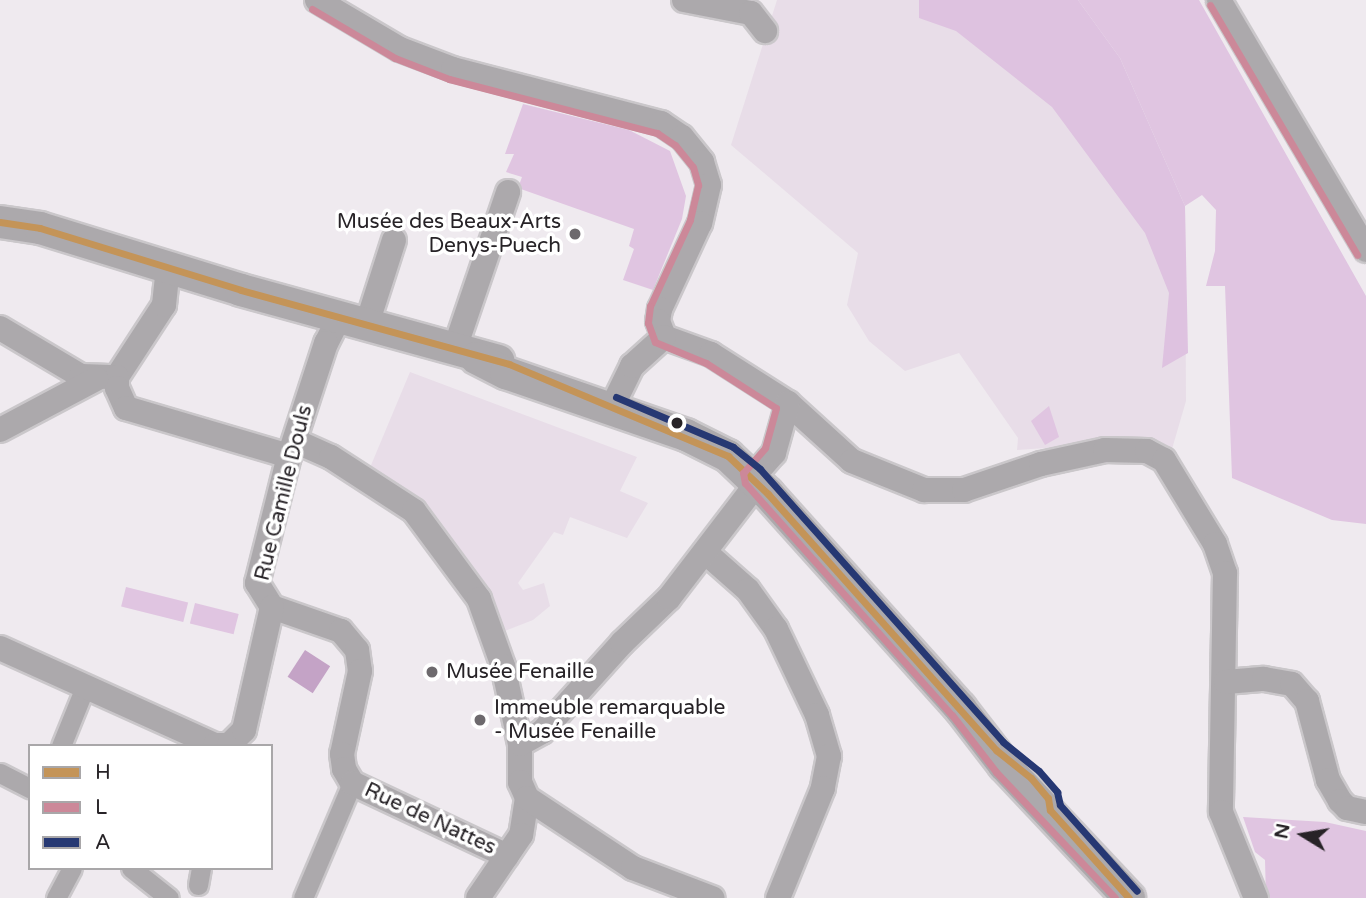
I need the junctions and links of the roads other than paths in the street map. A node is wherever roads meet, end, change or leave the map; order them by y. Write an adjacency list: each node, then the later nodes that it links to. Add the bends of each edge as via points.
1 (317, 0): 12 (street, via 400,49 453,69 660,123 682,137 702,162 709,184 700,223 660,309 658,321)
2 (684, 0): 4 (street, via 751,13)
3 (1219, 0): 8 (street)
4 (765, 31)
5 (508, 192): 13 (street)
6 (0, 222): 9 (street, via 40,228)
7 (394, 240): 10 (street, Rue Camille Douls)
8 (1366, 250)
9 (168, 267): 10 (street); 14 (street, via 164,305)
10 (353, 320): 13 (street); 18 (street, Rue Camille Douls, via 326,343)
11 (0, 328): 14 (street)
12 (664, 337): 15 (street, via 710,354); 16 (street, via 632,366)
13 (465, 354): 16 (street, via 506,373)
14 (98, 377): 17 (street); 18 (street, via 117,388 126,408 173,424)
15 (788, 403): 19 (street, via 774,453); 23 (street, via 852,460 924,491 964,490 1041,464 1105,450 1147,451 1164,460 1215,544 1225,573)
16 (612, 407): 19 (street, via 717,450)
17 (0, 430)
18 (292, 448): 21 (street, Rue Camille Douls, via 257,583); 28 (street, via 392,495 433,532 479,599 503,666)
19 (756, 480): 20 (street); 43 (street, via 996,750 1004,765)
20 (699, 559): 28 (street); 42 (street, via 748,590 776,629 817,715 829,756 823,788)
21 (272, 607): 27 (street, Rue Camille Douls, via 244,730); 30 (street, via 341,631 357,650 360,671 342,754)
22 (0, 648): 24 (street)
23 (1226, 682): 33 (street, via 1264,679 1292,684 1307,701 1328,780 1340,801 1347,808); 44 (street, via 1221,812)
24 (85, 687): 25 (street); 26 (street)
25 (62, 744)
26 (213, 744)
27 (231, 744)
28 (519, 755): 32 (street)
29 (0, 774): 31 (street)
30 (352, 783): 34 (street, Rue de Nattes); 37 (street)
31 (28, 787)
32 (527, 798): 34 (street, via 522,835); 41 (street, via 634,868)
33 (1366, 812)
34 (507, 856): 40 (street)
35 (71, 870): 38 (street)
36 (134, 870): 39 (street)
37 (303, 895)
38 (55, 898)
39 (169, 898)
40 (478, 898)
41 (712, 898)
42 (778, 898)
43 (1129, 898)
44 (1256, 898)

